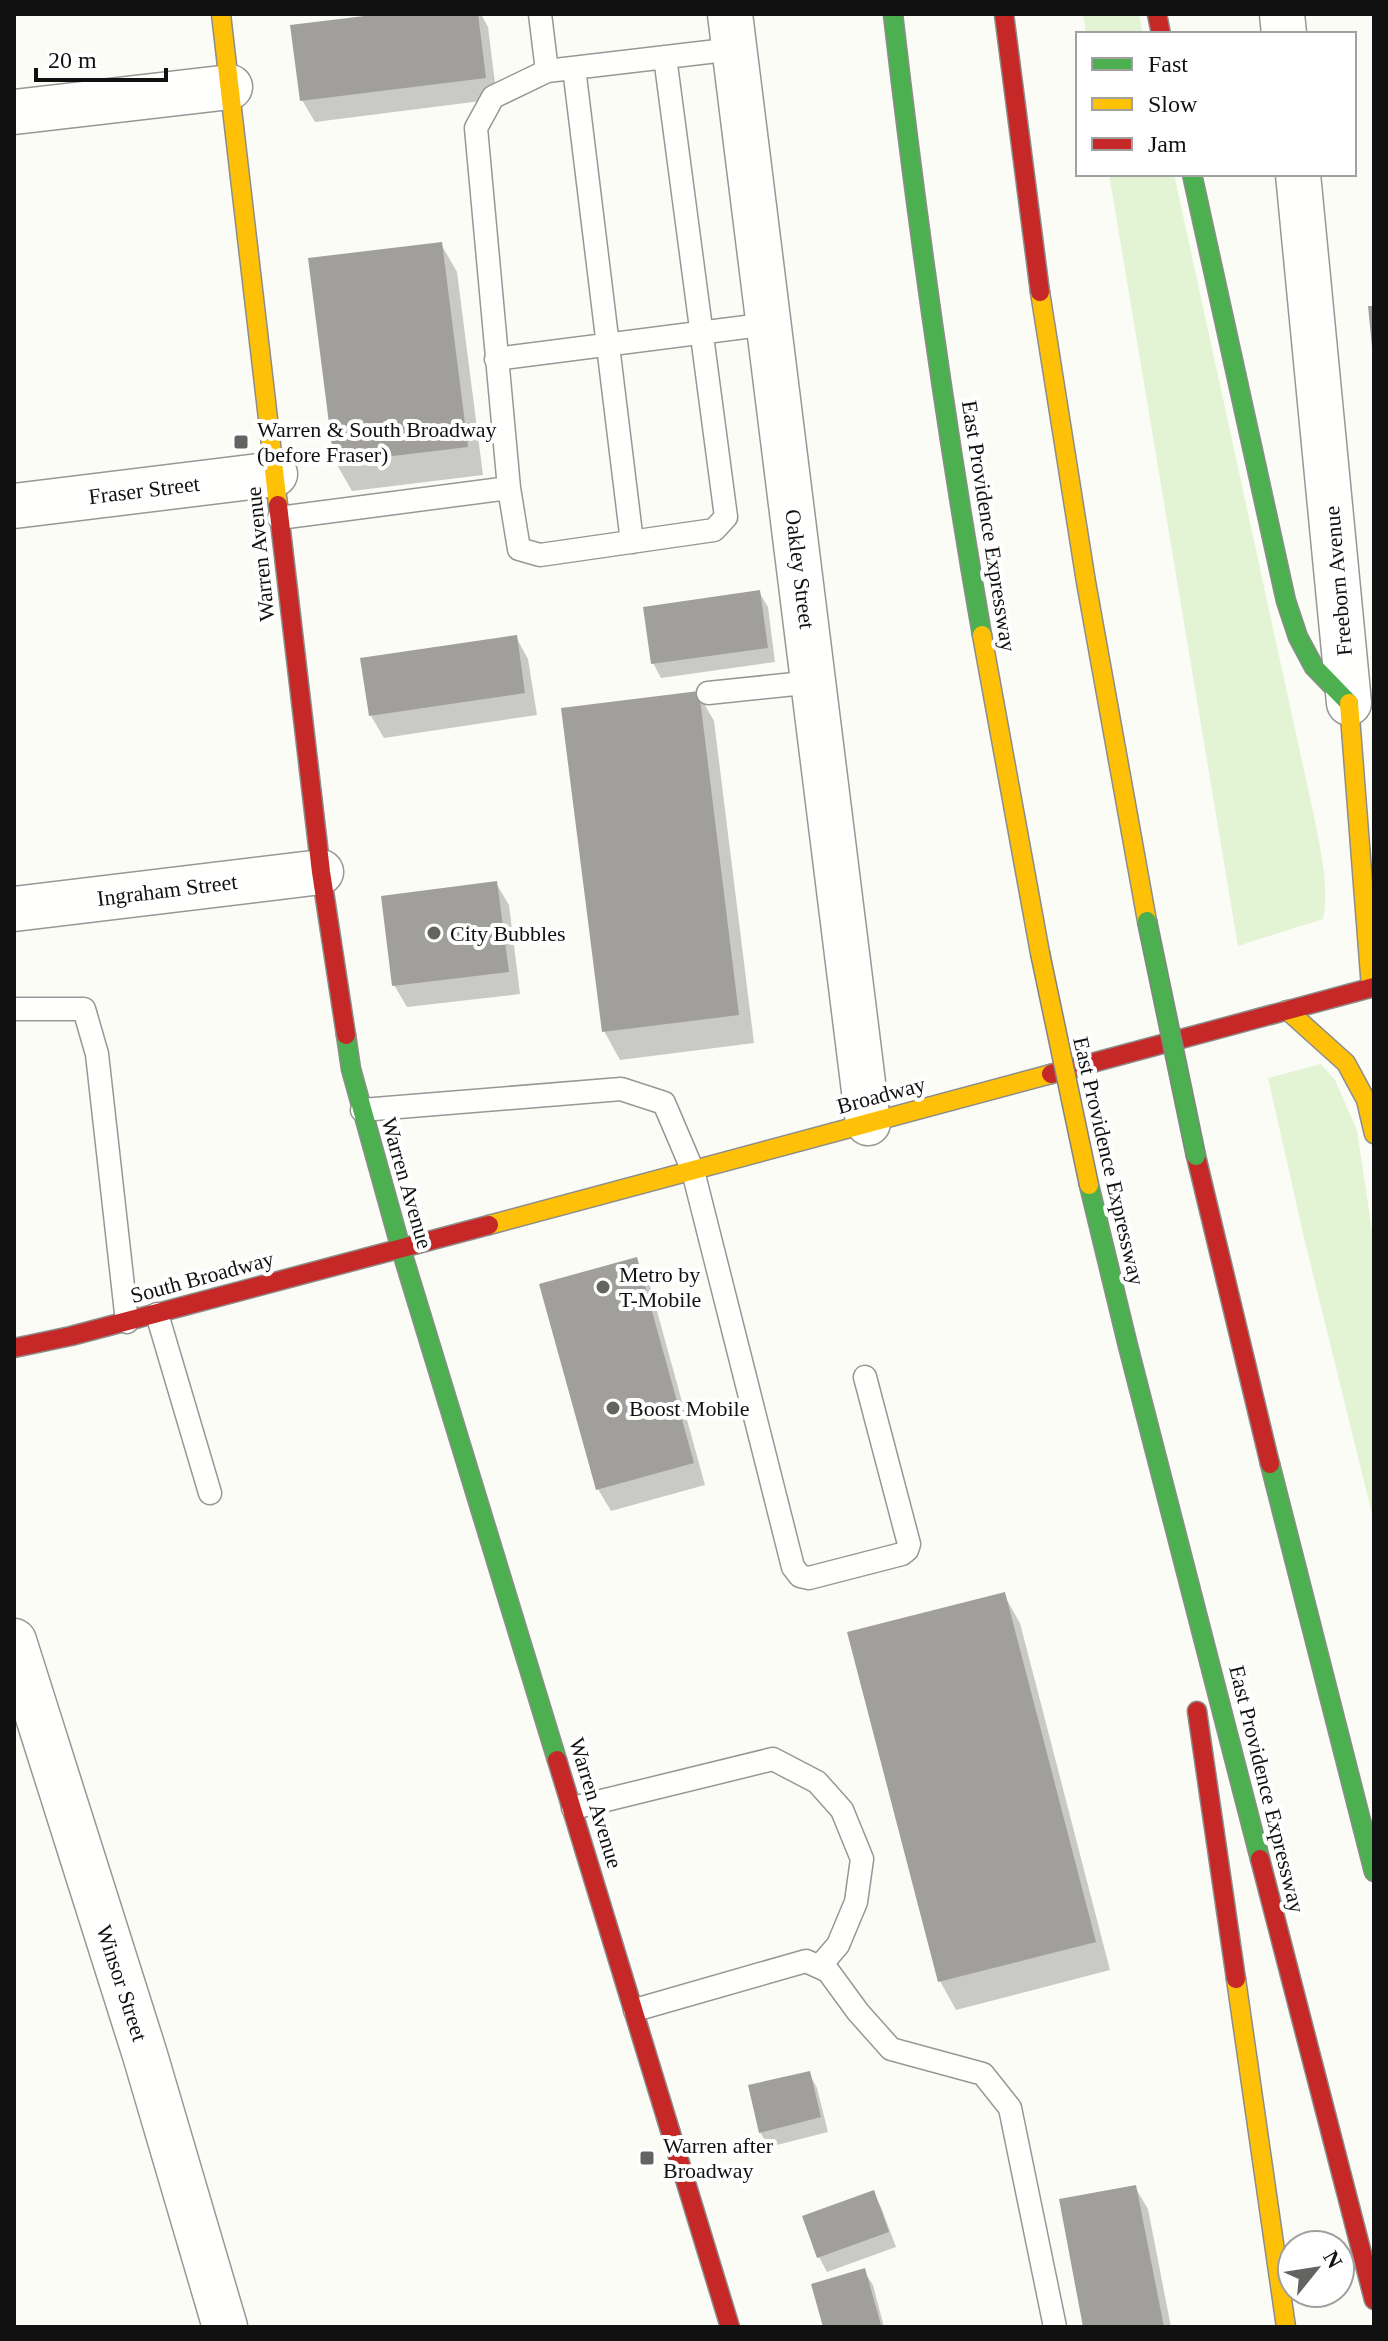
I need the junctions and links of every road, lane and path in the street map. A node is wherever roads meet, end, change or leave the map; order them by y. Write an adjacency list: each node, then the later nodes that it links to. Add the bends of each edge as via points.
1 (221, 14): 9 (main road, Warren Avenue)
2 (540, 14): 8 (lane)
3 (893, 14): 40 (main road, East Providence Expressway, bridge, via 958,489 1003,754 1089,1185)
4 (1004, 14): 45 (main road, bridge, via 1061,437 1147,921 1258,1418)
5 (732, 31): 6 (lane); 13 (street, Oakley Street)
6 (665, 57): 7 (lane); 14 (lane)
7 (574, 68): 8 (lane); 15 (lane)
8 (547, 71): 16 (lane, via 493,97 476,128)
9 (230, 87): 10 (street); 17 (main road, Warren Avenue)
10 (14, 112)
11 (1192, 176): 24 (main road, via 1286,601 1314,667)
12 (1298, 176): 24 (street, Freeborn Avenue)
13 (769, 324): 14 (lane); 22 (street, Oakley Street)
14 (702, 332): 15 (lane); 21 (lane, via 726,517 714,530)
15 (607, 344): 16 (lane); 21 (lane)
16 (496, 359): 18 (lane)
17 (275, 474): 19 (street, Fraser Street); 20 (main road, Warren Avenue)
18 (509, 488): 20 (lane); 21 (lane, via 519,549 540,555)
19 (14, 506)
20 (279, 518): 25 (main road, Warren Avenue)
21 (632, 542)
22 (814, 682): 23 (lane); 31 (street, Oakley Street)
23 (708, 693)
24 (1349, 703): 27 (main road, Freeborn Avenue)
25 (321, 872): 26 (street, Ingraham Street); 30 (main road, Warren Avenue)
26 (14, 909)
27 (1373, 987): 29 (main road, Broadway)
28 (14, 1009): 36 (lane, via 84,1009 97,1054)
29 (1287, 1010): 31 (main road, Broadway); 32 (main road, via 1346,1063 1366,1100)
30 (362, 1110): 33 (lane, via 621,1089 664,1103); 34 (main road, Warren Avenue)
31 (868, 1123): 33 (main road, Broadway)
32 (1374, 1134)
33 (693, 1171): 34 (main road, Broadway); 38 (lane, via 793,1567 800,1576 902,1554 909,1544)
34 (401, 1249): 35 (main road, South Broadway); 44 (main road, Warren Avenue)
35 (157, 1314): 36 (main road, South Broadway); 39 (lane)
36 (127, 1322): 37 (main road, South Broadway)
37 (14, 1348)
38 (865, 1377)
39 (210, 1493)
40 (1167, 1499): 42 (main road); 48 (main road, East Providence Expressway)
41 (14, 1641): 49 (street, Winsor Street)
42 (1189, 1655)
43 (1193, 1686): 52 (main road)
44 (573, 1808): 46 (lane, via 773,1759 817,1782 842,1810 862,1859 856,1902 838,1945); 47 (main road, Warren Avenue)
45 (1374, 1872)
46 (819, 1967): 47 (lane, via 806,1961); 51 (lane, via 828,1971 891,2049 983,2074 1010,2108)
47 (635, 2010): 50 (main road, Warren Avenue)
48 (1374, 2300)
49 (225, 2327)
50 (730, 2327)
51 (1055, 2327)
52 (1286, 2327)

